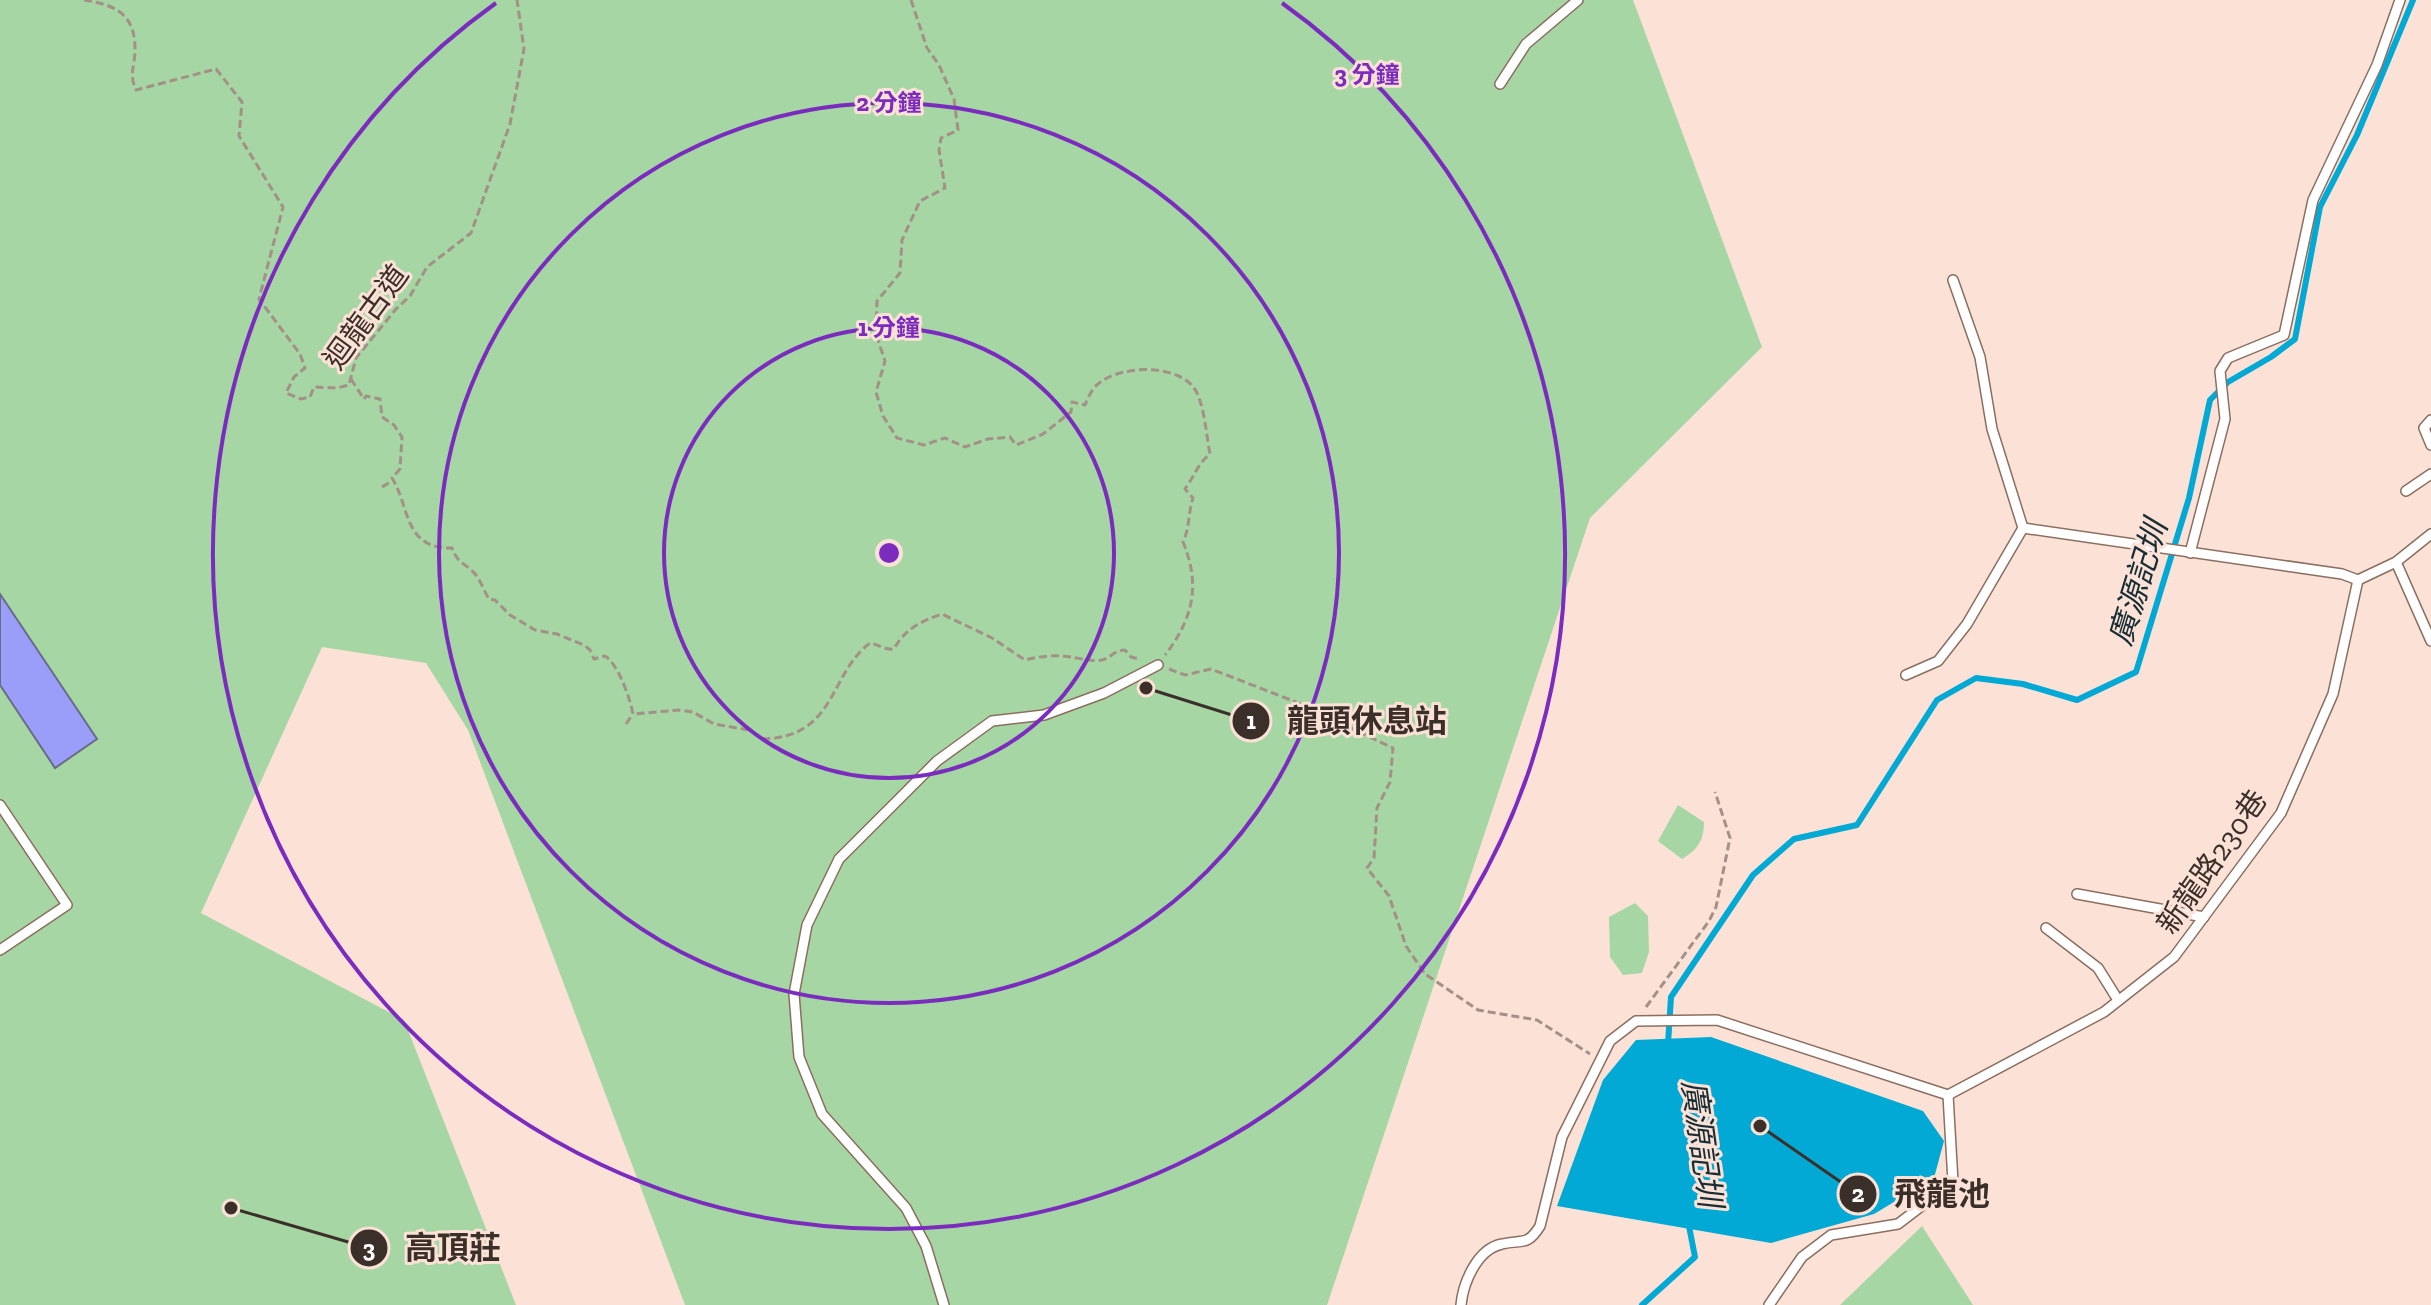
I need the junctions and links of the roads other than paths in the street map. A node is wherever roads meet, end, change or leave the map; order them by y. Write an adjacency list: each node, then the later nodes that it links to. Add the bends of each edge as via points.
1 (1578, 0): 3 (lane, via 1526,44)
2 (2400, 0): 11 (lane, via 2377,65 2313,200 2284,335 2228,358 2220,371 2225,419)
3 (1500, 84)
4 (1953, 280): 9 (lane, via 1980,357 1992,429)
5 (2431, 420): 6 (lane, via 2424,428)
6 (2431, 445)
7 (2431, 474): 8 (lane)
8 (2406, 491)
9 (2023, 528): 11 (lane); 16 (lane, via 1967,624 1938,661)
10 (2431, 534): 12 (lane)
11 (2186, 552): 13 (lane)
12 (2396, 562): 13 (lane); 14 (lane)
13 (2358, 580): 19 (lane, 新龍路230巷, via 2333,694 2281,813)
14 (2431, 641)
15 (1158, 665): 24 (lane, via 1044,715 992,721 937,761 839,859 807,925 794,994 799,1057 822,1114 906,1208 926,1246)
16 (1906, 675)
17 (0, 805): 21 (lane, via 67,905)
18 (2077, 894): 19 (lane)
19 (2204, 917): 22 (lane, 新龍路230巷, via 2174,957)
20 (2046, 928): 22 (lane, via 2098,968)
21 (0, 950)
22 (2118, 1000): 23 (lane, 新龍路230巷)
23 (1948, 1095): 25 (lane, via 1717,1020 1636,1021 1610,1041 1562,1137 1540,1226 1521,1243 1488,1250 1474,1266); 26 (lane, via 1953,1182 1898,1224 1831,1235 1802,1257)
24 (944, 1305)
25 (1461, 1305)
26 (1769, 1305)

